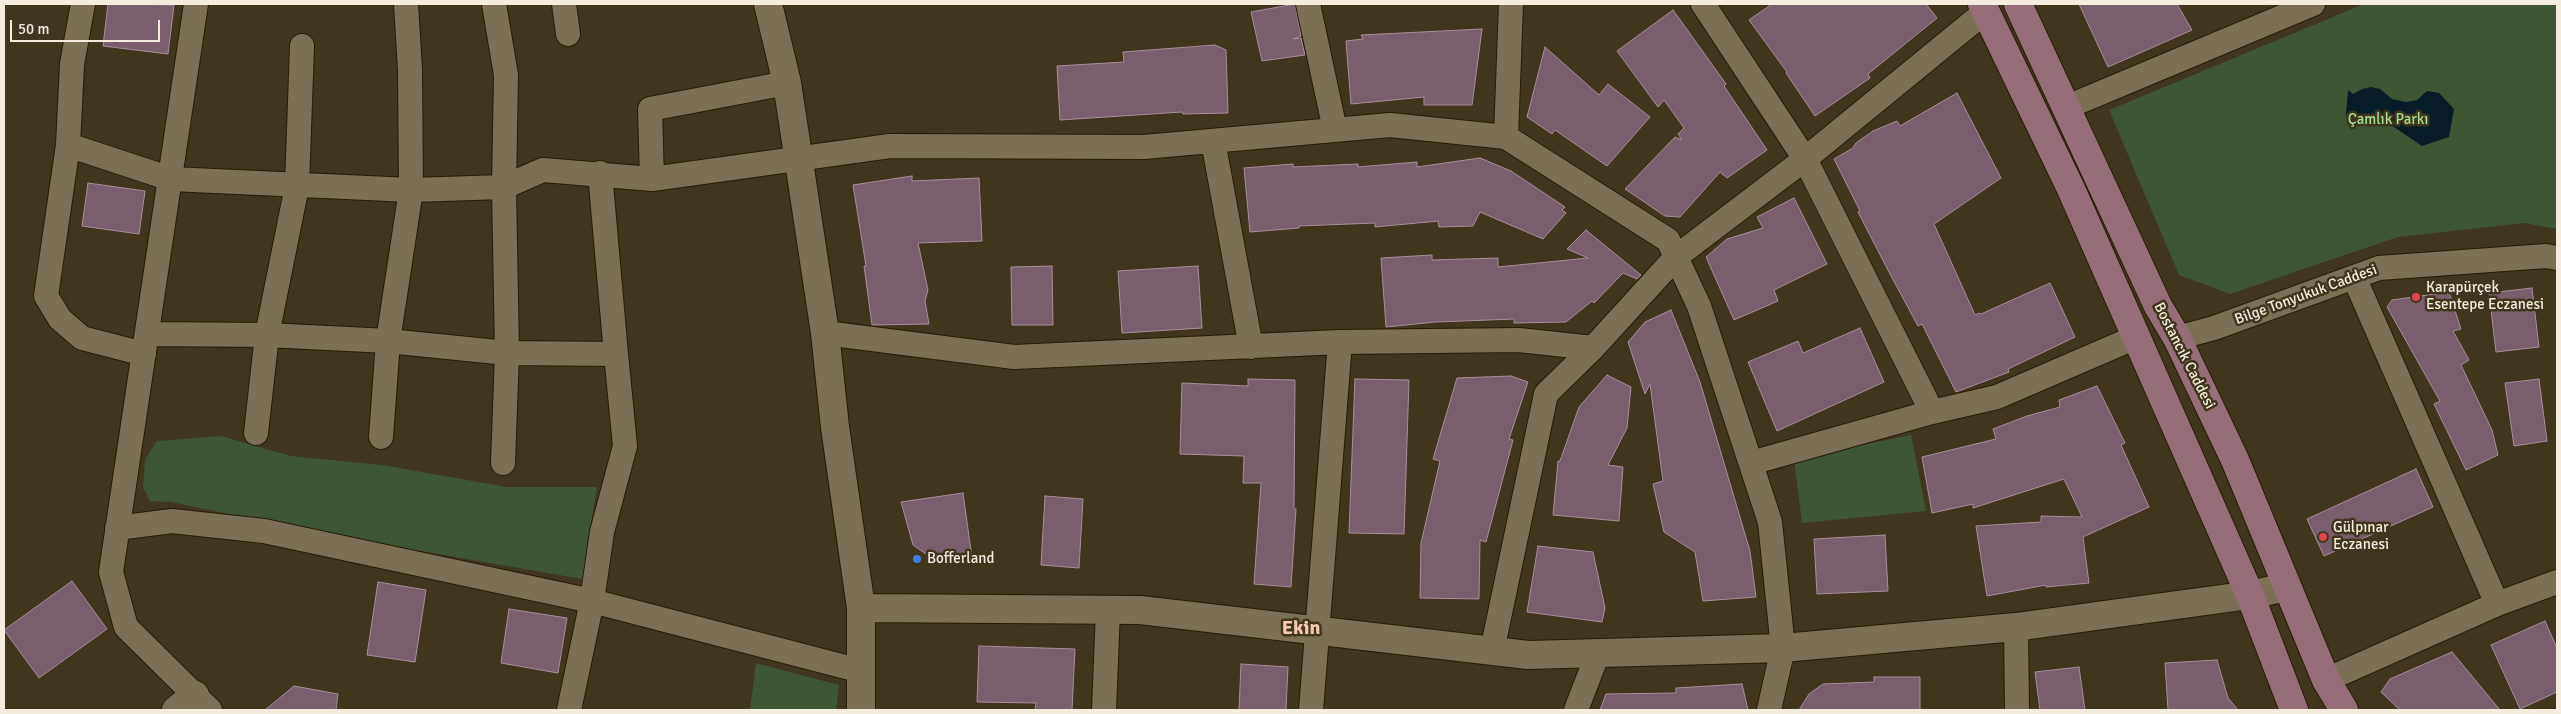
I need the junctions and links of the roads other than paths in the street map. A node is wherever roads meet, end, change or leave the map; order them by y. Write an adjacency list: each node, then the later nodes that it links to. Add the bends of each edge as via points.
1 (83, 4): 20 (street, via 72,64)
2 (196, 4): 25 (street)
3 (406, 4): 28 (street)
4 (494, 4): 27 (street, via 506,75)
5 (564, 4): 13 (street)
6 (768, 4): 15 (street)
7 (1308, 4): 17 (street)
8 (1511, 4): 18 (street)
9 (1702, 4): 22 (street)
10 (2018, 4): 16 (main road, Bostancık Caddesi)
11 (2313, 4): 16 (street)
12 (1984, 7): 22 (street); 34 (main road, via 2071,189)
13 (568, 34)
14 (302, 46): 26 (street)
15 (787, 83): 21 (street); 24 (street, via 650,108)
16 (2067, 107): 35 (main road, Bostancık Caddesi, via 2158,306)
17 (1335, 130): 18 (street, via 1390,125); 19 (street)
18 (1506, 138): 29 (street, via 1668,240)
19 (1213, 141): 21 (street, via 1144,147 890,146); 39 (street)
20 (68, 145): 25 (street); 38 (street, via 46,296 60,319 82,338)
21 (799, 157): 24 (street); 32 (street)
22 (1805, 159): 29 (street); 43 (street)
23 (600, 174): 24 (street); 27 (street, via 543,170); 42 (street)
24 (652, 179)
25 (171, 180): 26 (street); 38 (street)
26 (297, 186): 28 (street); 33 (street)
27 (504, 187): 28 (street); 41 (street)
28 (411, 190): 36 (street)
29 (1676, 257): 40 (street); 47 (street, via 1699,306)
30 (2557, 258): 31 (street, Bilge Tonyukuk Caddesi, via 2546,256 2379,268)
31 (2354, 277): 35 (street, Bilge Tonyukuk Caddesi, via 2214,328); 53 (street)
32 (825, 333): 39 (street, via 1014,357); 54 (street)
33 (267, 335): 36 (street); 38 (street); 44 (street)
34 (2136, 337): 43 (street, via 1997,397); 51 (main road)
35 (2177, 338): 50 (main road, Bostancık Caddesi, via 2235,460)
36 (388, 341): 41 (street); 45 (street)
37 (1340, 342): 39 (street); 40 (street, via 1519,340); 57 (street)
38 (145, 344): 48 (street)
39 (1250, 347)
40 (1593, 348): 59 (street, via 1546,394)
41 (507, 353): 42 (street); 46 (street)
42 (616, 354): 52 (street, via 625,446 602,532)
43 (1932, 412): 47 (street)
44 (256, 433)
45 (381, 436)
46 (502, 463)
47 (1751, 463): 58 (street, via 1770,522)
48 (117, 528): 52 (street, via 172,521 264,531); 63 (street, via 111,572 126,627)
49 (2557, 582): 53 (street)
50 (2286, 587): 51 (street); 62 (main road, Bostancık Caddesi)
51 (2250, 596): 56 (street); 71 (main road)
52 (592, 601): 61 (street); 64 (street)
53 (2497, 604): 62 (street)
54 (861, 608): 55 (street); 61 (street)
55 (1108, 610): 57 (street, via 1140,610); 66 (street)
56 (2016, 627): 58 (street); 70 (street)
57 (1319, 631): 59 (street); 67 (street)
58 (1783, 648): 60 (street); 69 (street)
59 (1492, 651): 60 (street, via 1528,655)
60 (1598, 653): 68 (street)
61 (861, 671): 65 (street)
62 (2326, 680): 72 (main road, Bostancık Caddesi)
63 (194, 705)
64 (569, 710)
65 (861, 710)
66 (1104, 710)
67 (1311, 710)
68 (1576, 710)
69 (1769, 710)
70 (2017, 710)
71 (2294, 710)
72 (2344, 710)

